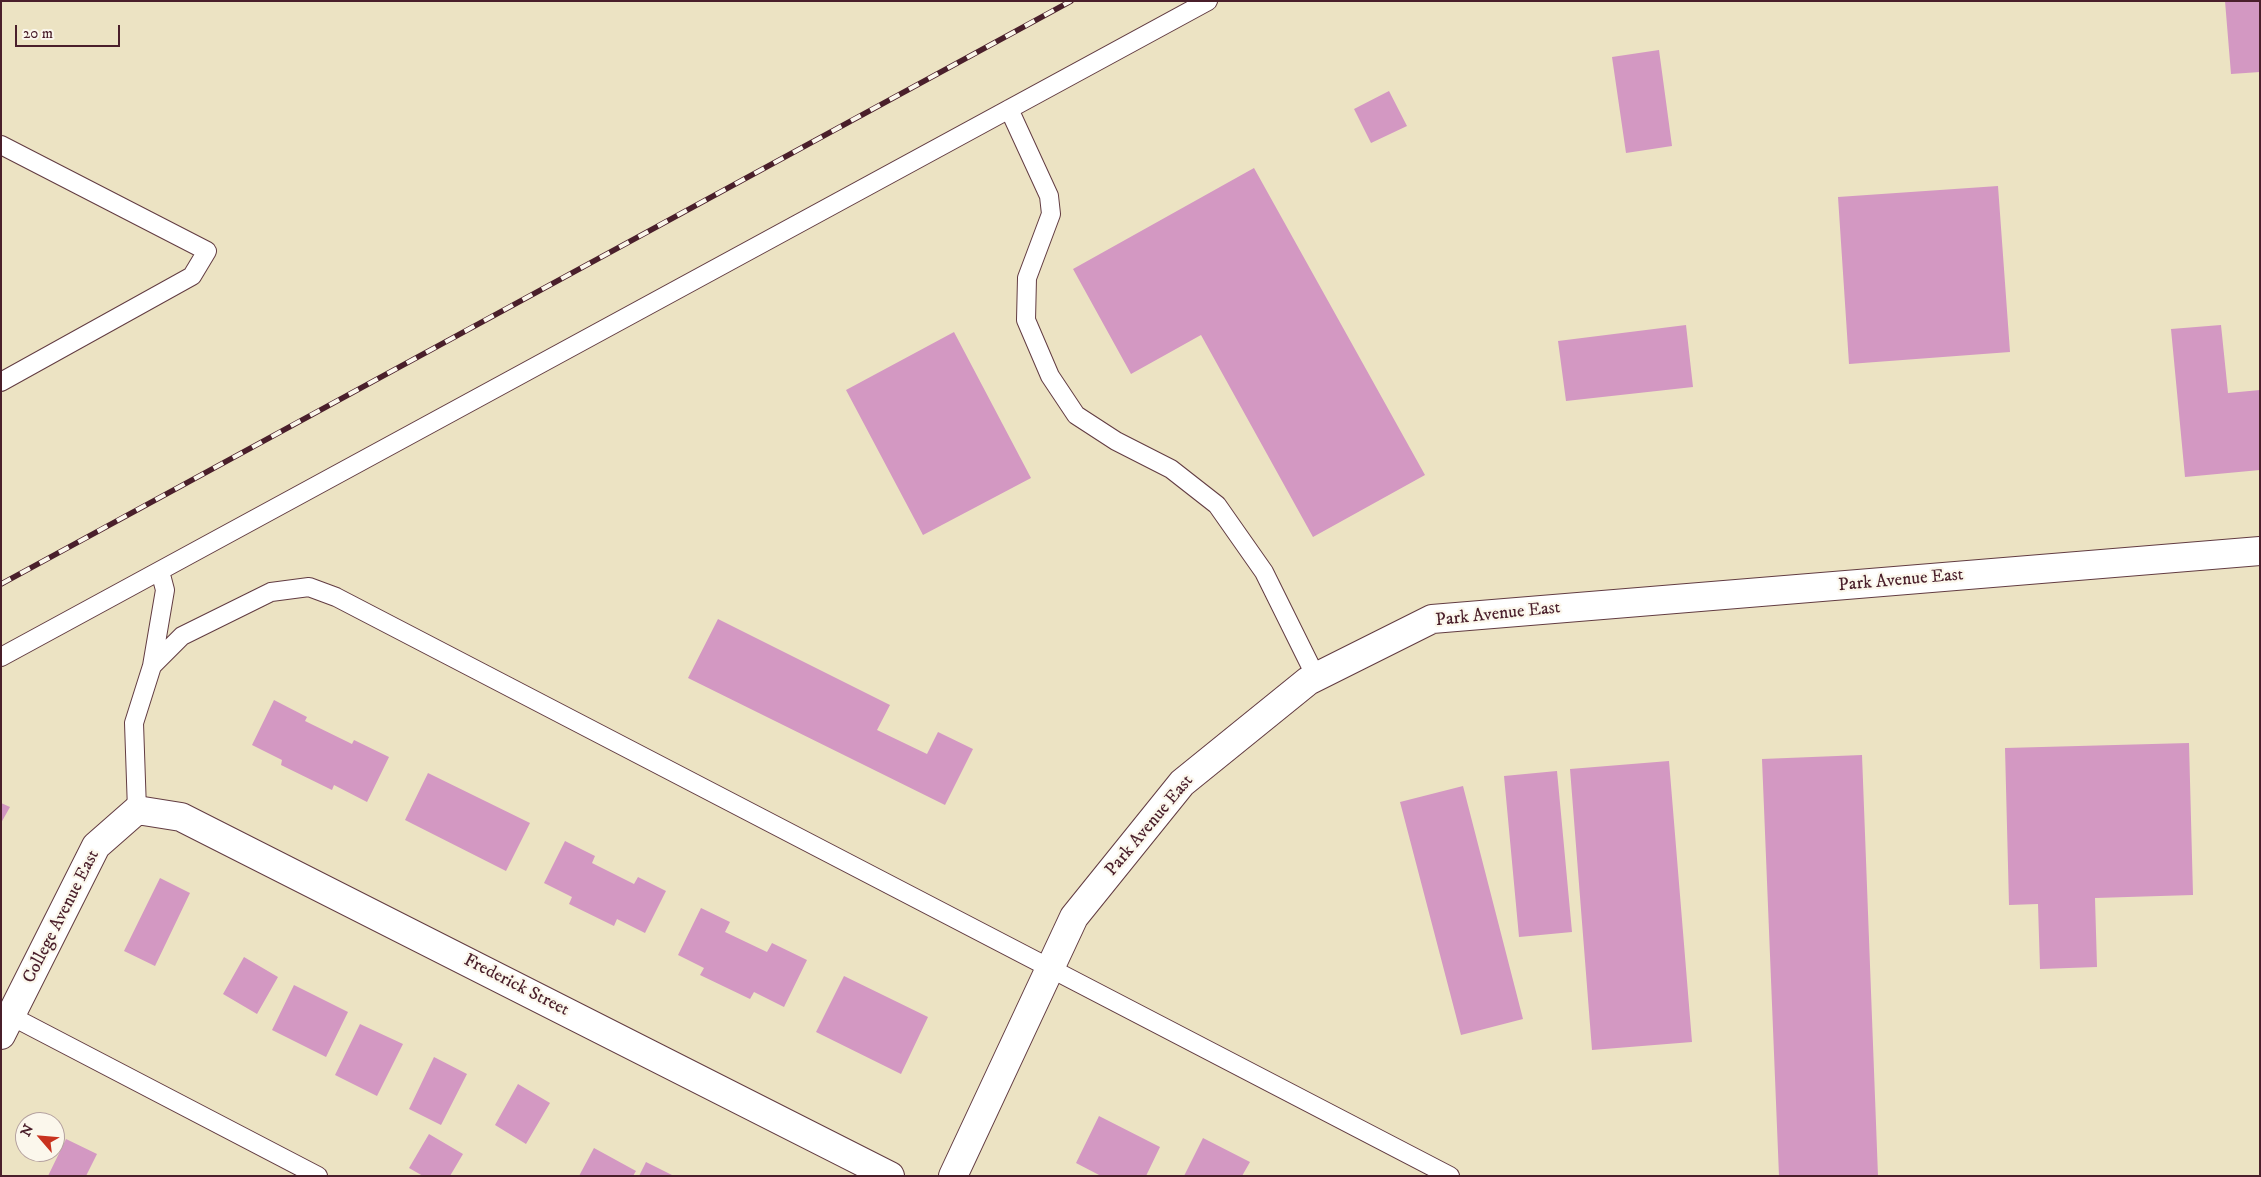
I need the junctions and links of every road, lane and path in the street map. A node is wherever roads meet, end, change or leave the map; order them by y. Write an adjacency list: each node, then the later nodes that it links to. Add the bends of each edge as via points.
1 (1208, 1): 2 (lane)
2 (1009, 110): 6 (lane); 9 (lane, via 1049,196 1051,214 1026,278 1026,320 1050,376 1076,415 1116,441 1171,469 1218,505 1264,572)
3 (1, 145): 4 (lane, via 207,250 192,276)
4 (1, 382)
5 (2260, 551): 9 (street, Park Avenue East, via 1432,619)
6 (160, 572): 7 (lane); 8 (lane, via 165,590)
7 (1, 657)
8 (152, 666): 10 (lane, via 134,723); 11 (lane, via 182,636 271,592 309,587 336,597)
9 (1316, 677): 11 (street, Park Avenue East, via 1182,783 1074,917)
10 (137, 810): 12 (street, College Avenue East, via 96,846); 14 (street, Frederick Street, via 181,817)
11 (1051, 967): 15 (street, Park Avenue East); 16 (lane)
12 (6, 1026): 13 (lane)
13 (318, 1176)
14 (890, 1176)
15 (952, 1176)
16 (1450, 1176)

